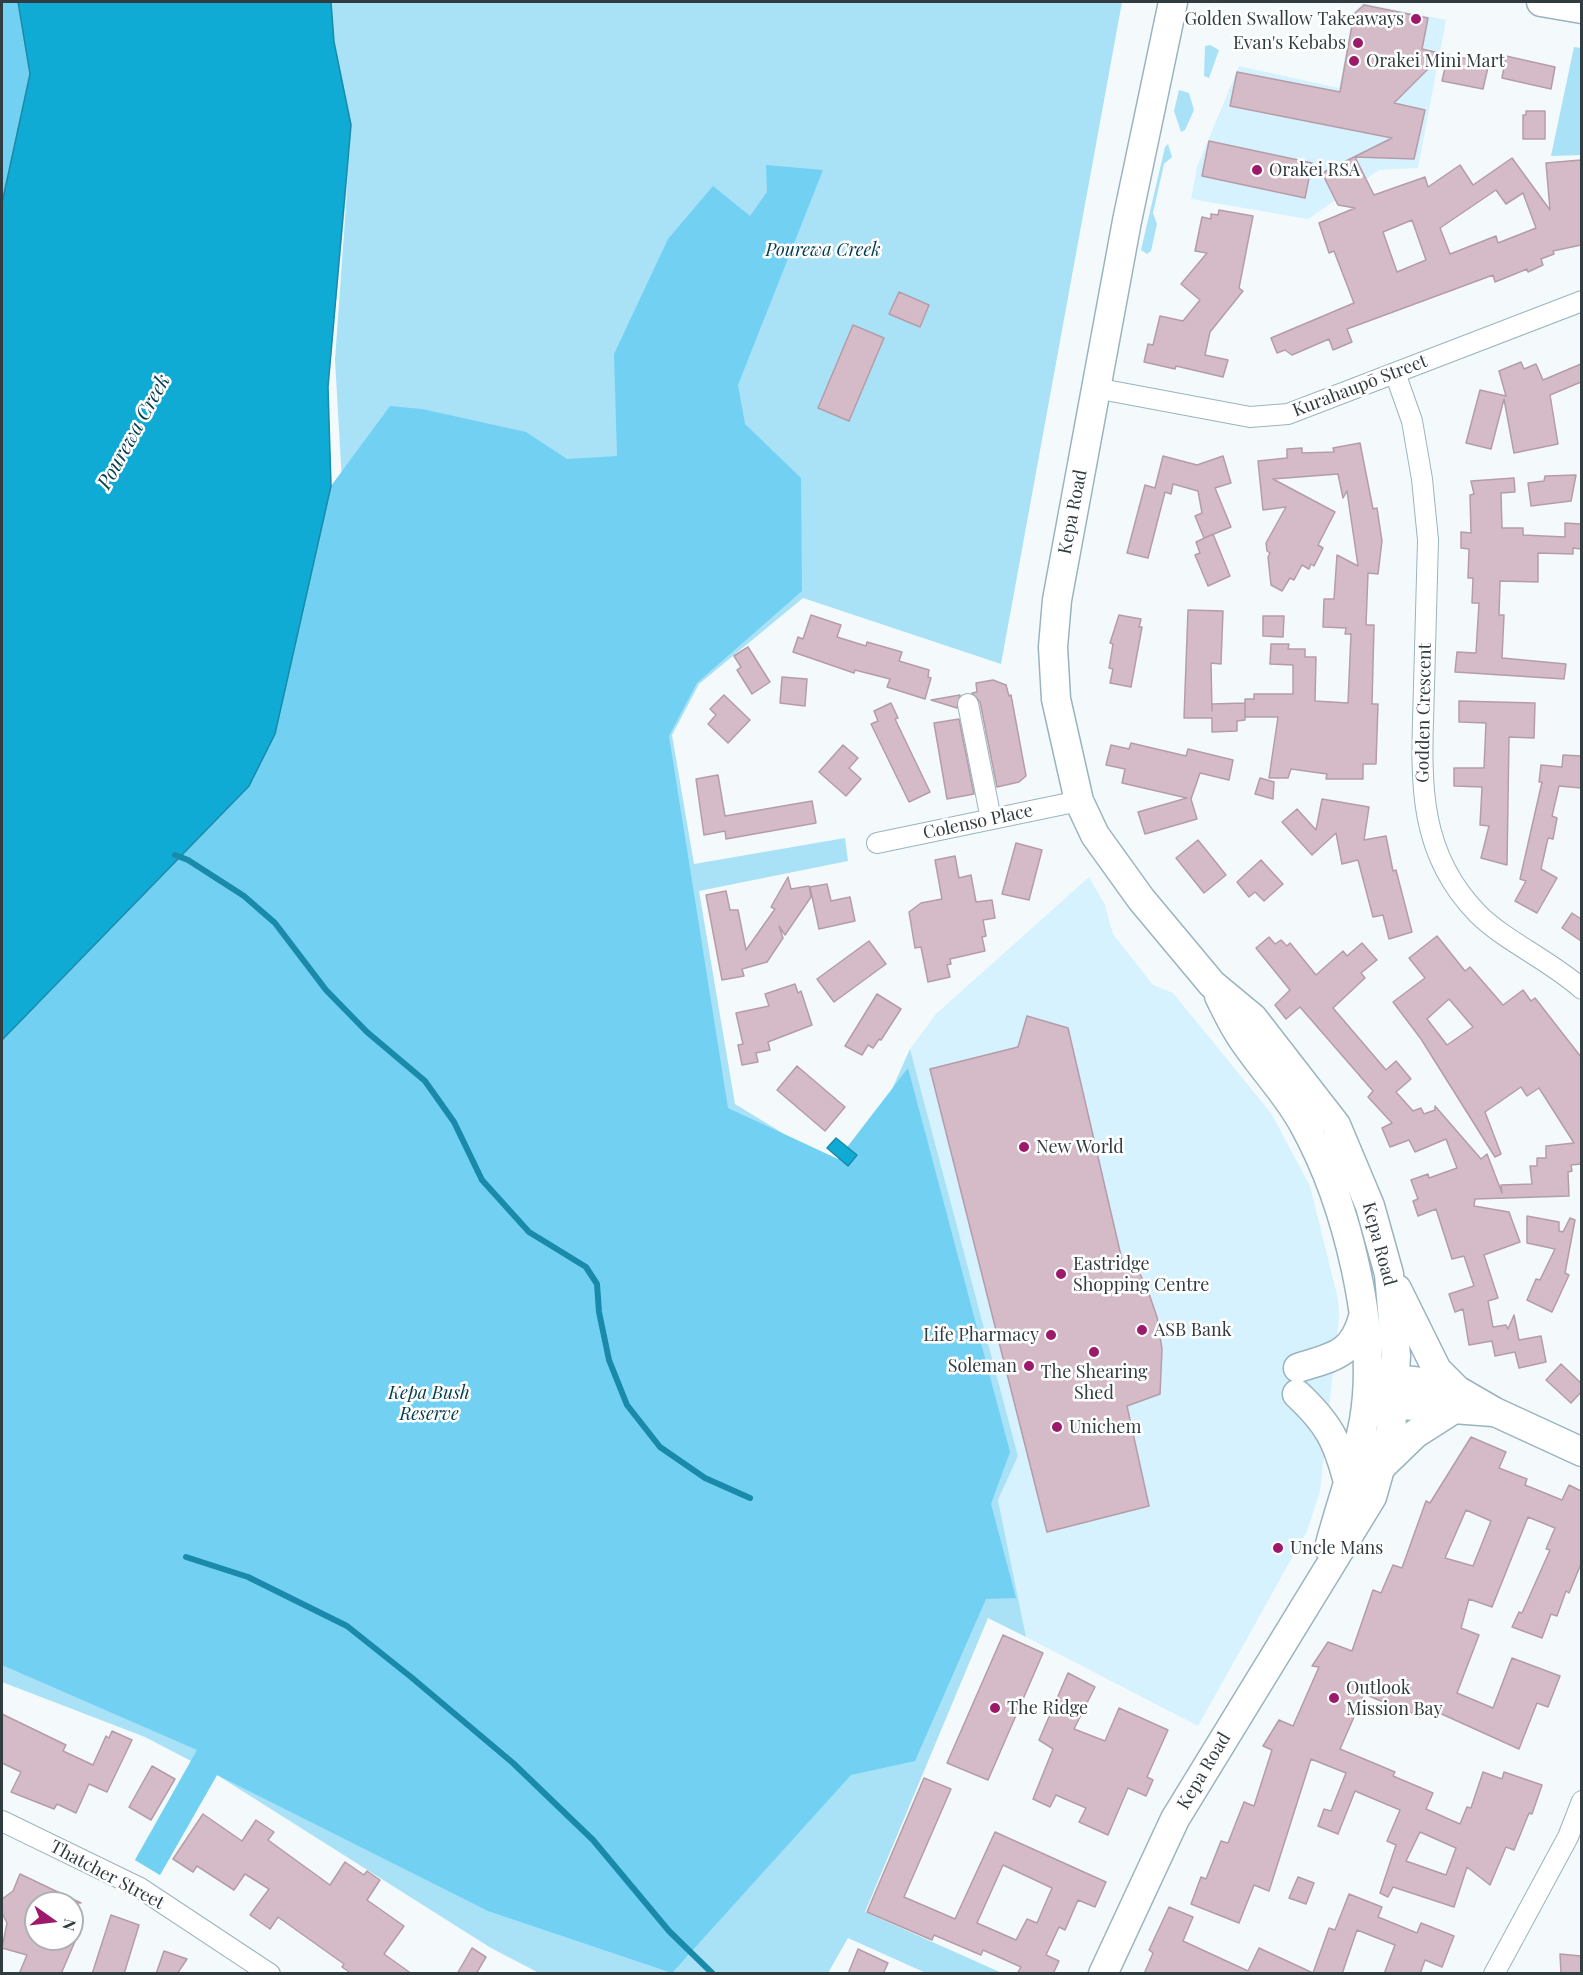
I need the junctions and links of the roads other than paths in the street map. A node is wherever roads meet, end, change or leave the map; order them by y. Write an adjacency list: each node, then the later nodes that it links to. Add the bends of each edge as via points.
1 (1173, 2): 6 (main road, Kepa Road)
2 (1541, 2): 3 (main road)
3 (1581, 9)
4 (1581, 301): 5 (street, Kurahaupō Street)
5 (1395, 373): 6 (street, Kurahaupō Street, via 1308,408 1262,417); 12 (street, Godden Crescent, via 1412,421 1426,508 1421,785 1429,826 1449,874 1480,916)
6 (1095, 388): 8 (main road, Kepa Road, via 1053,631 1058,719)
7 (968, 704): 9 (street)
8 (1079, 801): 9 (street, Colenso Place); 11 (main road, Kepa Road, via 1095,835 1141,899)
9 (991, 819): 10 (street, Colenso Place)
10 (877, 843)
11 (1212, 984): 13 (main road, Kepa Road, via 1253,1018 1336,1125 1370,1206); 14 (main road, Kepa Road, via 1238,1033 1287,1097 1314,1144 1339,1205)
12 (1581, 989)
13 (1389, 1274): 15 (main road, Kepa Road, via 1395,1326); 16 (main road)
14 (1363, 1317): 15 (main road, Kepa Road); 19 (main road, via 1359,1335 1343,1353 1297,1381 1325,1422 1342,1457)
15 (1380, 1391): 16 (main road); 18 (main road, Kepa Road, via 1391,1430); 19 (main road, Kepa Road)
16 (1454, 1401): 17 (main road, via 1495,1412); 18 (main road)
17 (1581, 1452)
18 (1383, 1466): 20 (main road, Kepa Road, via 1363,1514)
19 (1349, 1485): 20 (main road, Kepa Road)
20 (1322, 1576): 24 (main road, Kepa Road, via 1175,1819)
21 (1581, 1802): 25 (street, via 1568,1837)
22 (2, 1821): 23 (street, Thatcher Street, via 140,1888)
23 (270, 1974)
24 (1103, 1974)
25 (1494, 1974)

